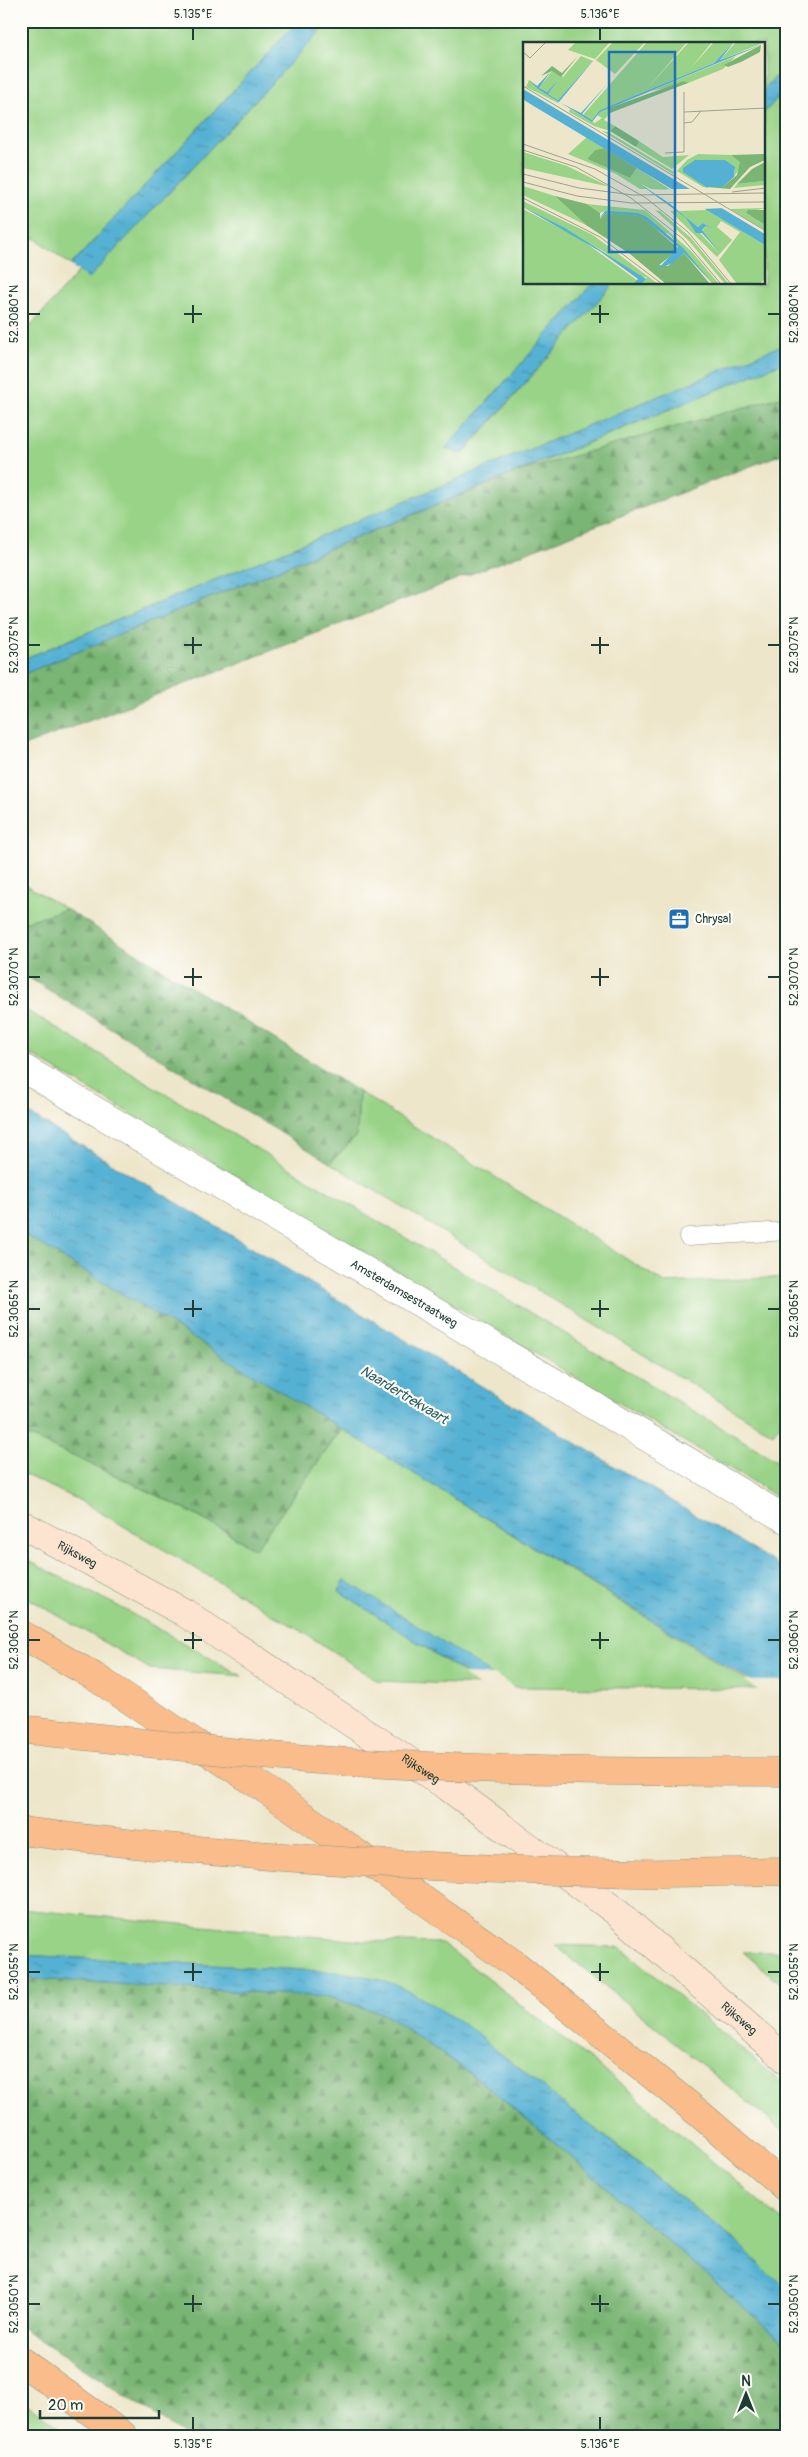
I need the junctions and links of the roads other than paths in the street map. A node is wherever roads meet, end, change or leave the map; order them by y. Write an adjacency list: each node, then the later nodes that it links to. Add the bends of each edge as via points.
1 (21, 1067): 4 (street, Amsterdamsestraatweg)
2 (787, 1231): 3 (lane)
3 (688, 1237)
4 (787, 1520)
5 (21, 1524): 11 (main road, Rijksweg, via 185,1613 448,1787 614,1910)
6 (21, 1634): 12 (highway, via 95,1677 268,1792 516,1965)
7 (21, 1729): 8 (highway, bridge, via 294,1758 450,1767 571,1772)
8 (787, 1772)
9 (21, 1831): 10 (highway, bridge, via 386,1863 638,1873)
10 (787, 1871)
11 (787, 2060)
12 (787, 2189)
13 (21, 2360): 14 (highway)
14 (124, 2436)

